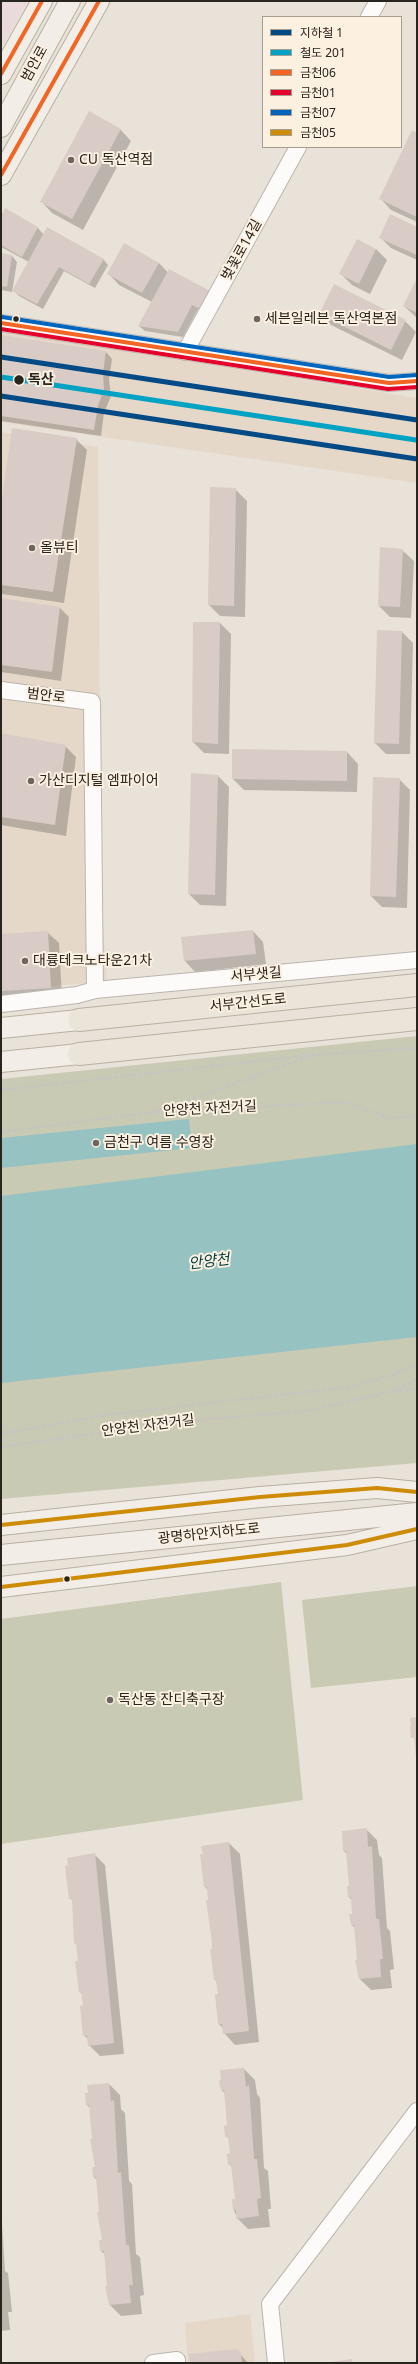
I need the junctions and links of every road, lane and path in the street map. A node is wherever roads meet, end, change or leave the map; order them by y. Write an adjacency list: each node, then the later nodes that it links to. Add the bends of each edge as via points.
1 (42, 1): 6 (main road)
2 (70, 1): 7 (main road, 범안로)
3 (99, 1): 9 (main road)
4 (378, 1): 5 (street)
5 (370, 16)
6 (1, 74)
7 (1, 127)
8 (297, 148): 11 (street, 벚꽃로14길)
9 (1, 175)
10 (1, 323): 11 (street)
11 (186, 352): 12 (street, via 389,383)
12 (417, 381)
13 (1, 690): 16 (street, 범안로, via 92,702)
14 (417, 960): 16 (street, 서부샛길)
15 (417, 985): 19 (highway, 서부간선도로)
16 (95, 990): 17 (street, 서부샛길, via 77,996)
17 (1, 1004)
18 (417, 1019): 22 (highway)
19 (79, 1020): 20 (main road)
20 (1, 1028)
21 (417, 1048): 23 (path)
22 (79, 1054): 24 (main road)
23 (312, 1055): 25 (path); 26 (path)
24 (1, 1062)
25 (1, 1090)
26 (154, 1112): 27 (path, 안양천 자전거길, via 344,1102 389,1118); 28 (path, 안양천 자전거길)
27 (417, 1116)
28 (1, 1132)
29 (417, 1365): 33 (path, via 350,1387 105,1415)
30 (417, 1380): 32 (path, 안양천 자전거길)
31 (417, 1389): 32 (path, 안양천 자전거길)
32 (390, 1392): 34 (path, 안양천 자전거길, via 306,1411 184,1421)
33 (1, 1434)
34 (1, 1447)
35 (417, 1492): 37 (main road, via 369,1488)
36 (417, 1513): 39 (main road, 광명하안지하도로)
37 (1, 1524)
38 (417, 1529): 40 (main road, via 347,1546)
39 (1, 1555)
40 (1, 1587)
41 (417, 2111): 44 (street, via 270,2304)
42 (153, 2363): 43 (street, via 177,2360)
43 (177, 2363)
44 (276, 2363)

